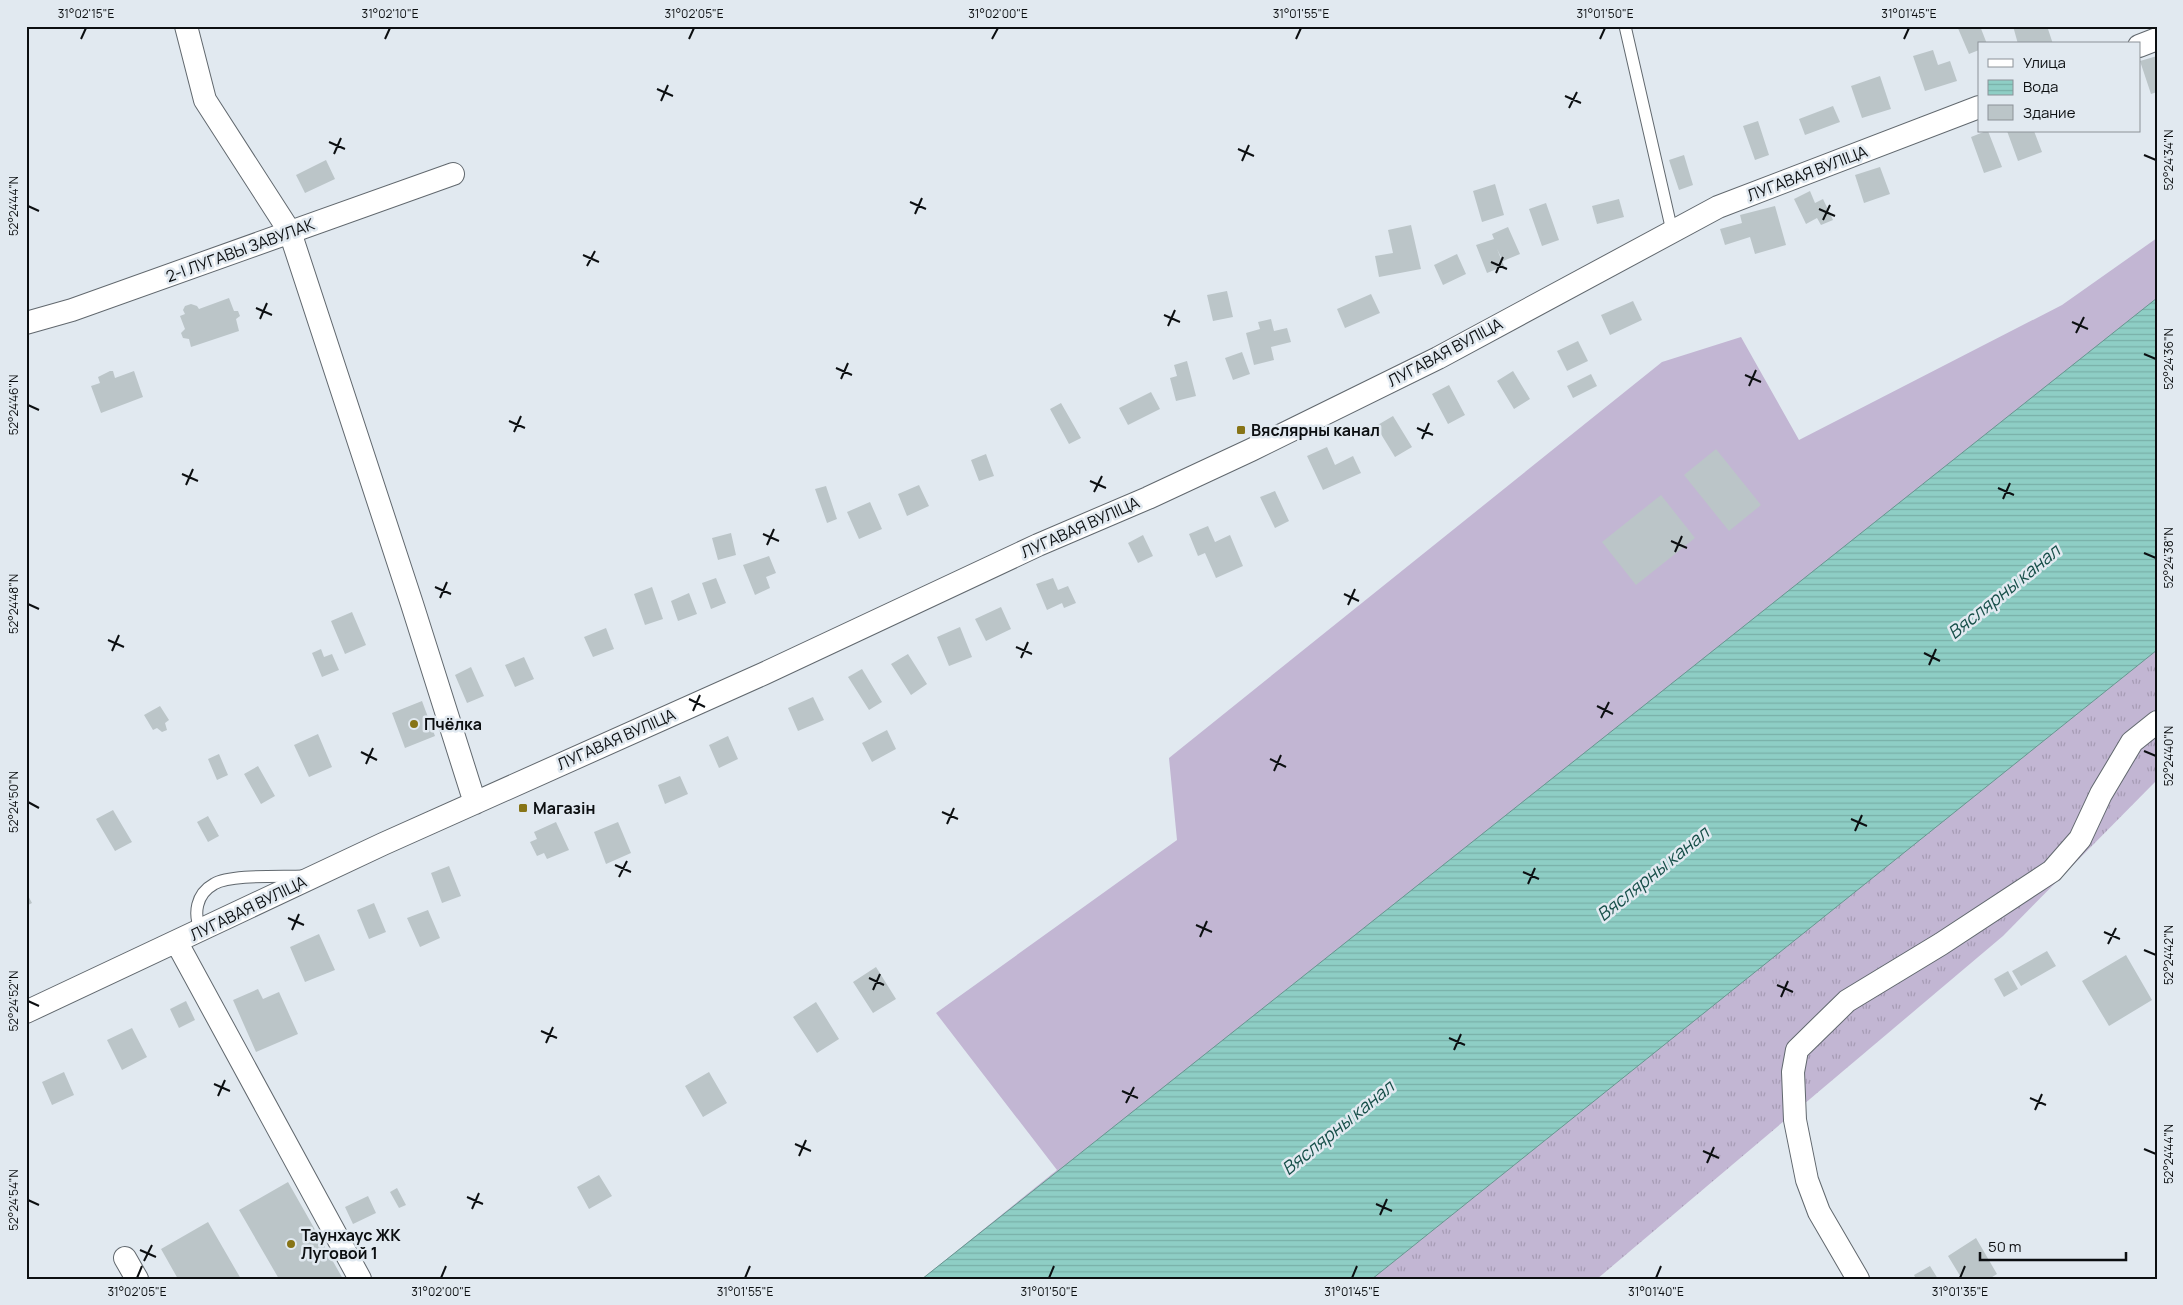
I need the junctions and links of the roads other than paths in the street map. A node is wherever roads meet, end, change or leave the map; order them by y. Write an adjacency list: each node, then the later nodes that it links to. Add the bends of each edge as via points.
1 (186, 26): 8 (street, via 205,100)
2 (1626, 26): 7 (lane)
3 (2157, 39): 4 (street)
4 (2140, 46)
5 (1978, 107): 7 (street, ЛУГАВАЯ ВУЛІЦА, via 1718,207)
6 (453, 174): 8 (street, 2-І ЛУГАВЫ ЗАВУЛАК)
7 (1672, 231): 11 (street, ЛУГАВАЯ ВУЛІЦА, via 1438,358 1251,450)
8 (290, 232): 9 (street, 2-І ЛУГАВЫ ЗАВУЛАК, via 72,310); 11 (street)
9 (26, 323)
10 (2157, 722): 19 (street, via 2132,742 2101,794 2080,839 2052,871 1847,1001 1797,1050 1793,1072 1795,1120 1807,1180 1819,1212)
11 (475, 804): 12 (street, ЛУГАВАЯ ВУЛІЦА)
12 (317, 875): 13 (street, ЛУГАВАЯ ВУЛІЦА); 13 (lane, via 232,879 214,884 198,902 196,920)
13 (201, 931): 14 (street, ЛУГАВАЯ ВУЛІЦА)
14 (177, 943): 15 (street, ЛУГАВАЯ ВУЛІЦА); 18 (street, ЛУГАВАЯ ВУЛІЦА)
15 (26, 1012)
16 (125, 1258): 17 (street)
17 (138, 1279)
18 (360, 1279)
19 (1858, 1279)

